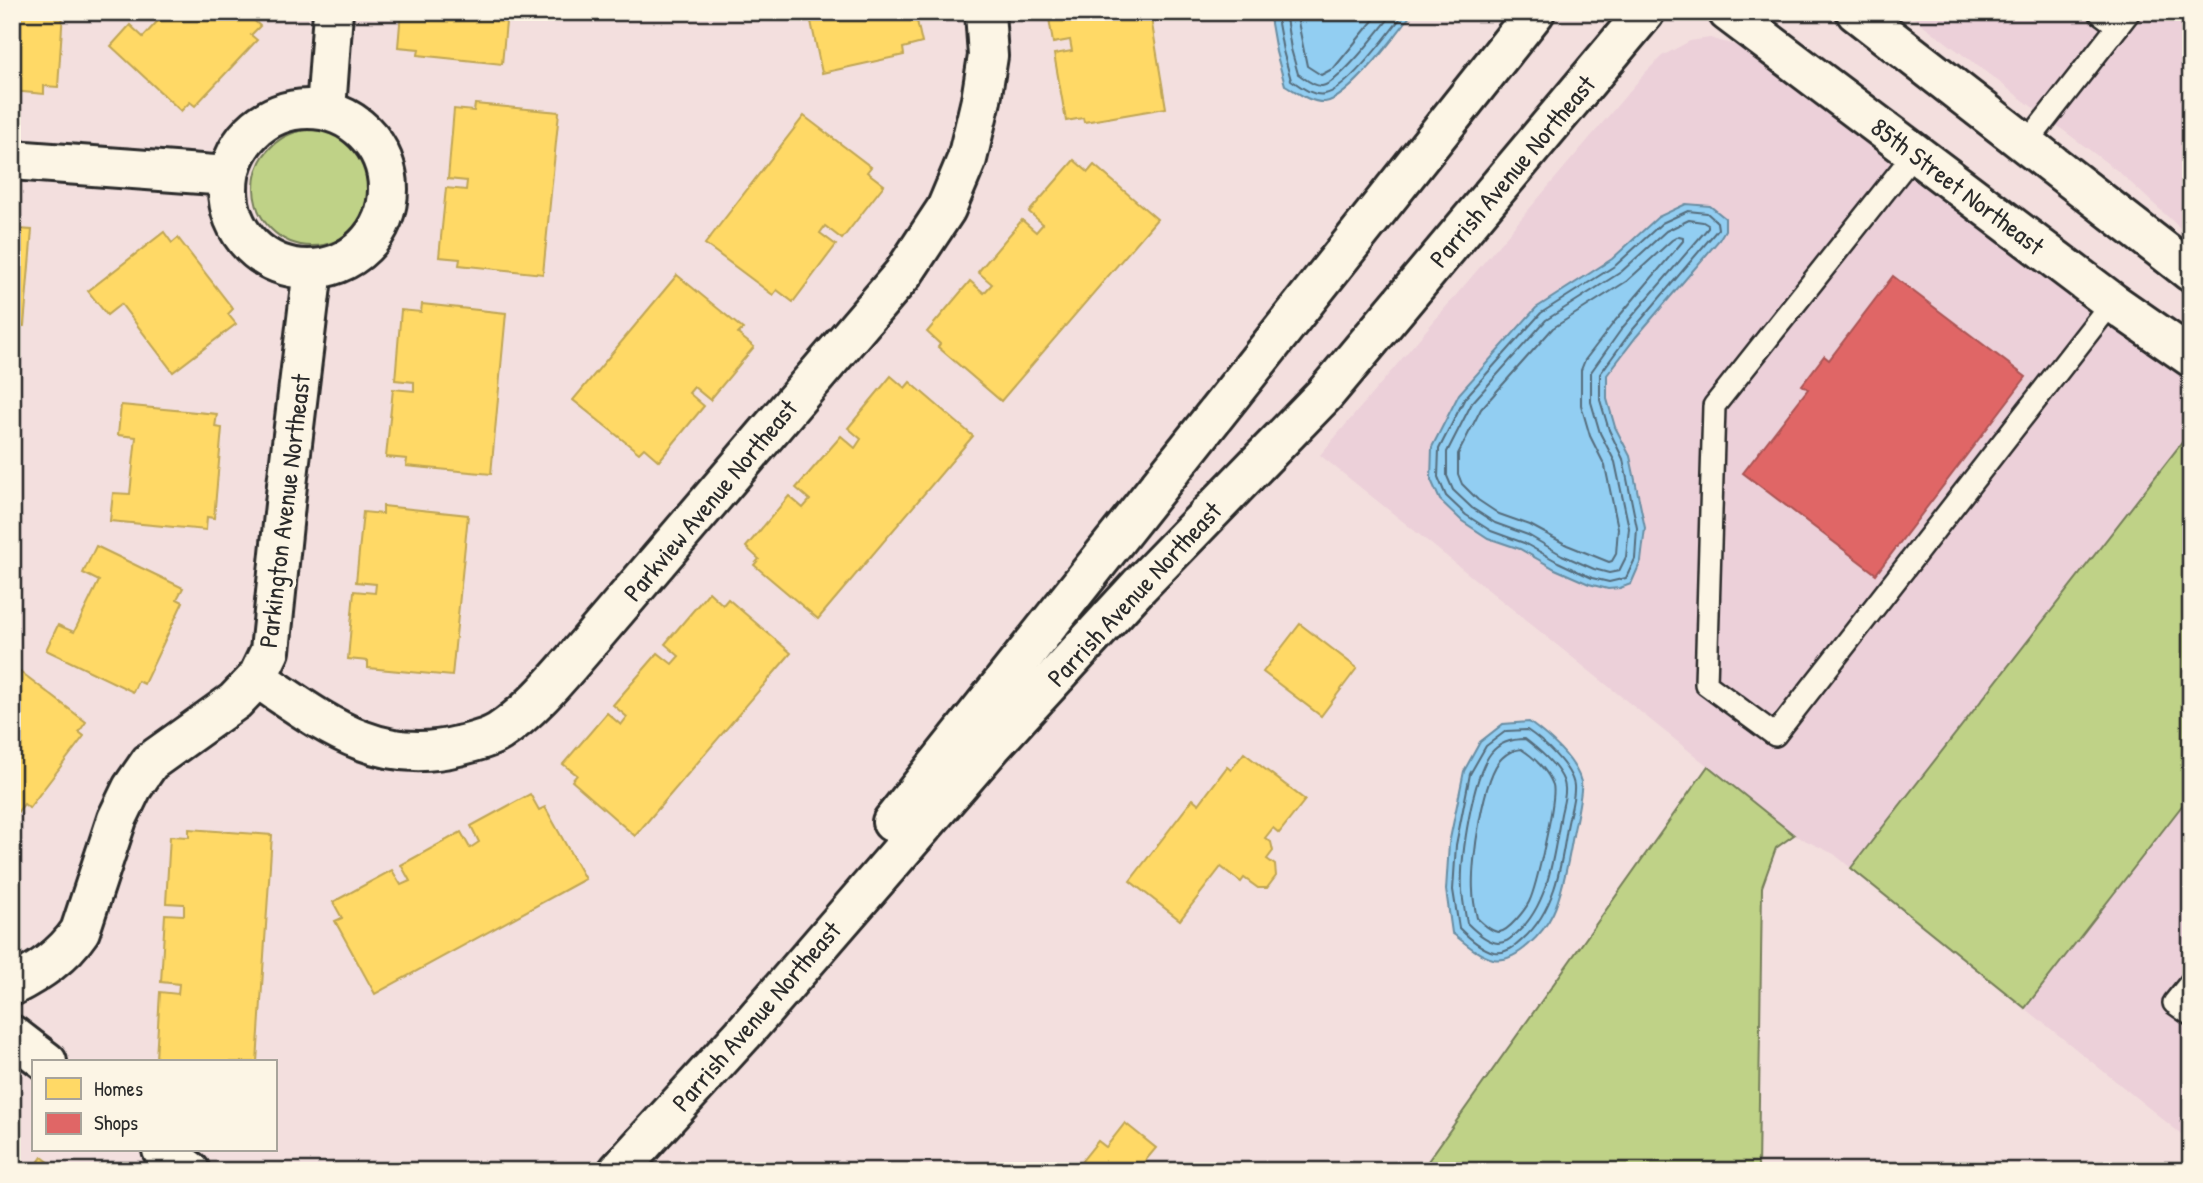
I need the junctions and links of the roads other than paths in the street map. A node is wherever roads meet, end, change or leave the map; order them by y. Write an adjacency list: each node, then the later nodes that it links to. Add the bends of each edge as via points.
1 (333, 12): 9 (street)
2 (985, 12): 18 (street, Parkview Avenue Northeast, via 988,56 967,159 946,209 920,249 583,649 530,705 498,733 442,750 405,752 369,744 331,727)
3 (1535, 12): 26 (street, Parrish Avenue Northeast, via 971,725)
4 (1645, 12): 27 (street, Parrish Avenue Northeast, via 1325,394 992,746)
5 (1728, 12): 11 (street, 85th Street Northeast)
6 (1856, 12): 10 (street)
7 (2099, 12): 8 (lane)
8 (2123, 19): 10 (lane)
9 (326, 110): 13 (street, via 300,109 275,115 253,130 237,151); 14 (street, via 352,121 371,138 385,162 390,189 385,215 372,239 352,257)
10 (2026, 144): 15 (street)
11 (1914, 153): 16 (street, 85th Street Northeast); 16 (lane, via 1714,406 1706,684 1775,735)
12 (12, 160): 13 (street)
13 (228, 176): 14 (street, via 228,202 237,228 253,248 275,263)
14 (313, 269): 18 (street, Parkington Avenue Northeast, via 270,651)
15 (2191, 272)
16 (2112, 302): 17 (street, 85th Street Northeast)
17 (2191, 357)
18 (257, 678): 20 (street, Parkington Avenue Northeast, via 235,701 150,762 117,818 80,931 54,960)
19 (2191, 982): 21 (lane, via 2175,1003)
20 (12, 986)
21 (2191, 1015)
22 (12, 1035): 23 (street)
23 (44, 1060)
24 (165, 1152): 25 (street)
25 (190, 1171)
26 (609, 1171)
27 (618, 1171)

